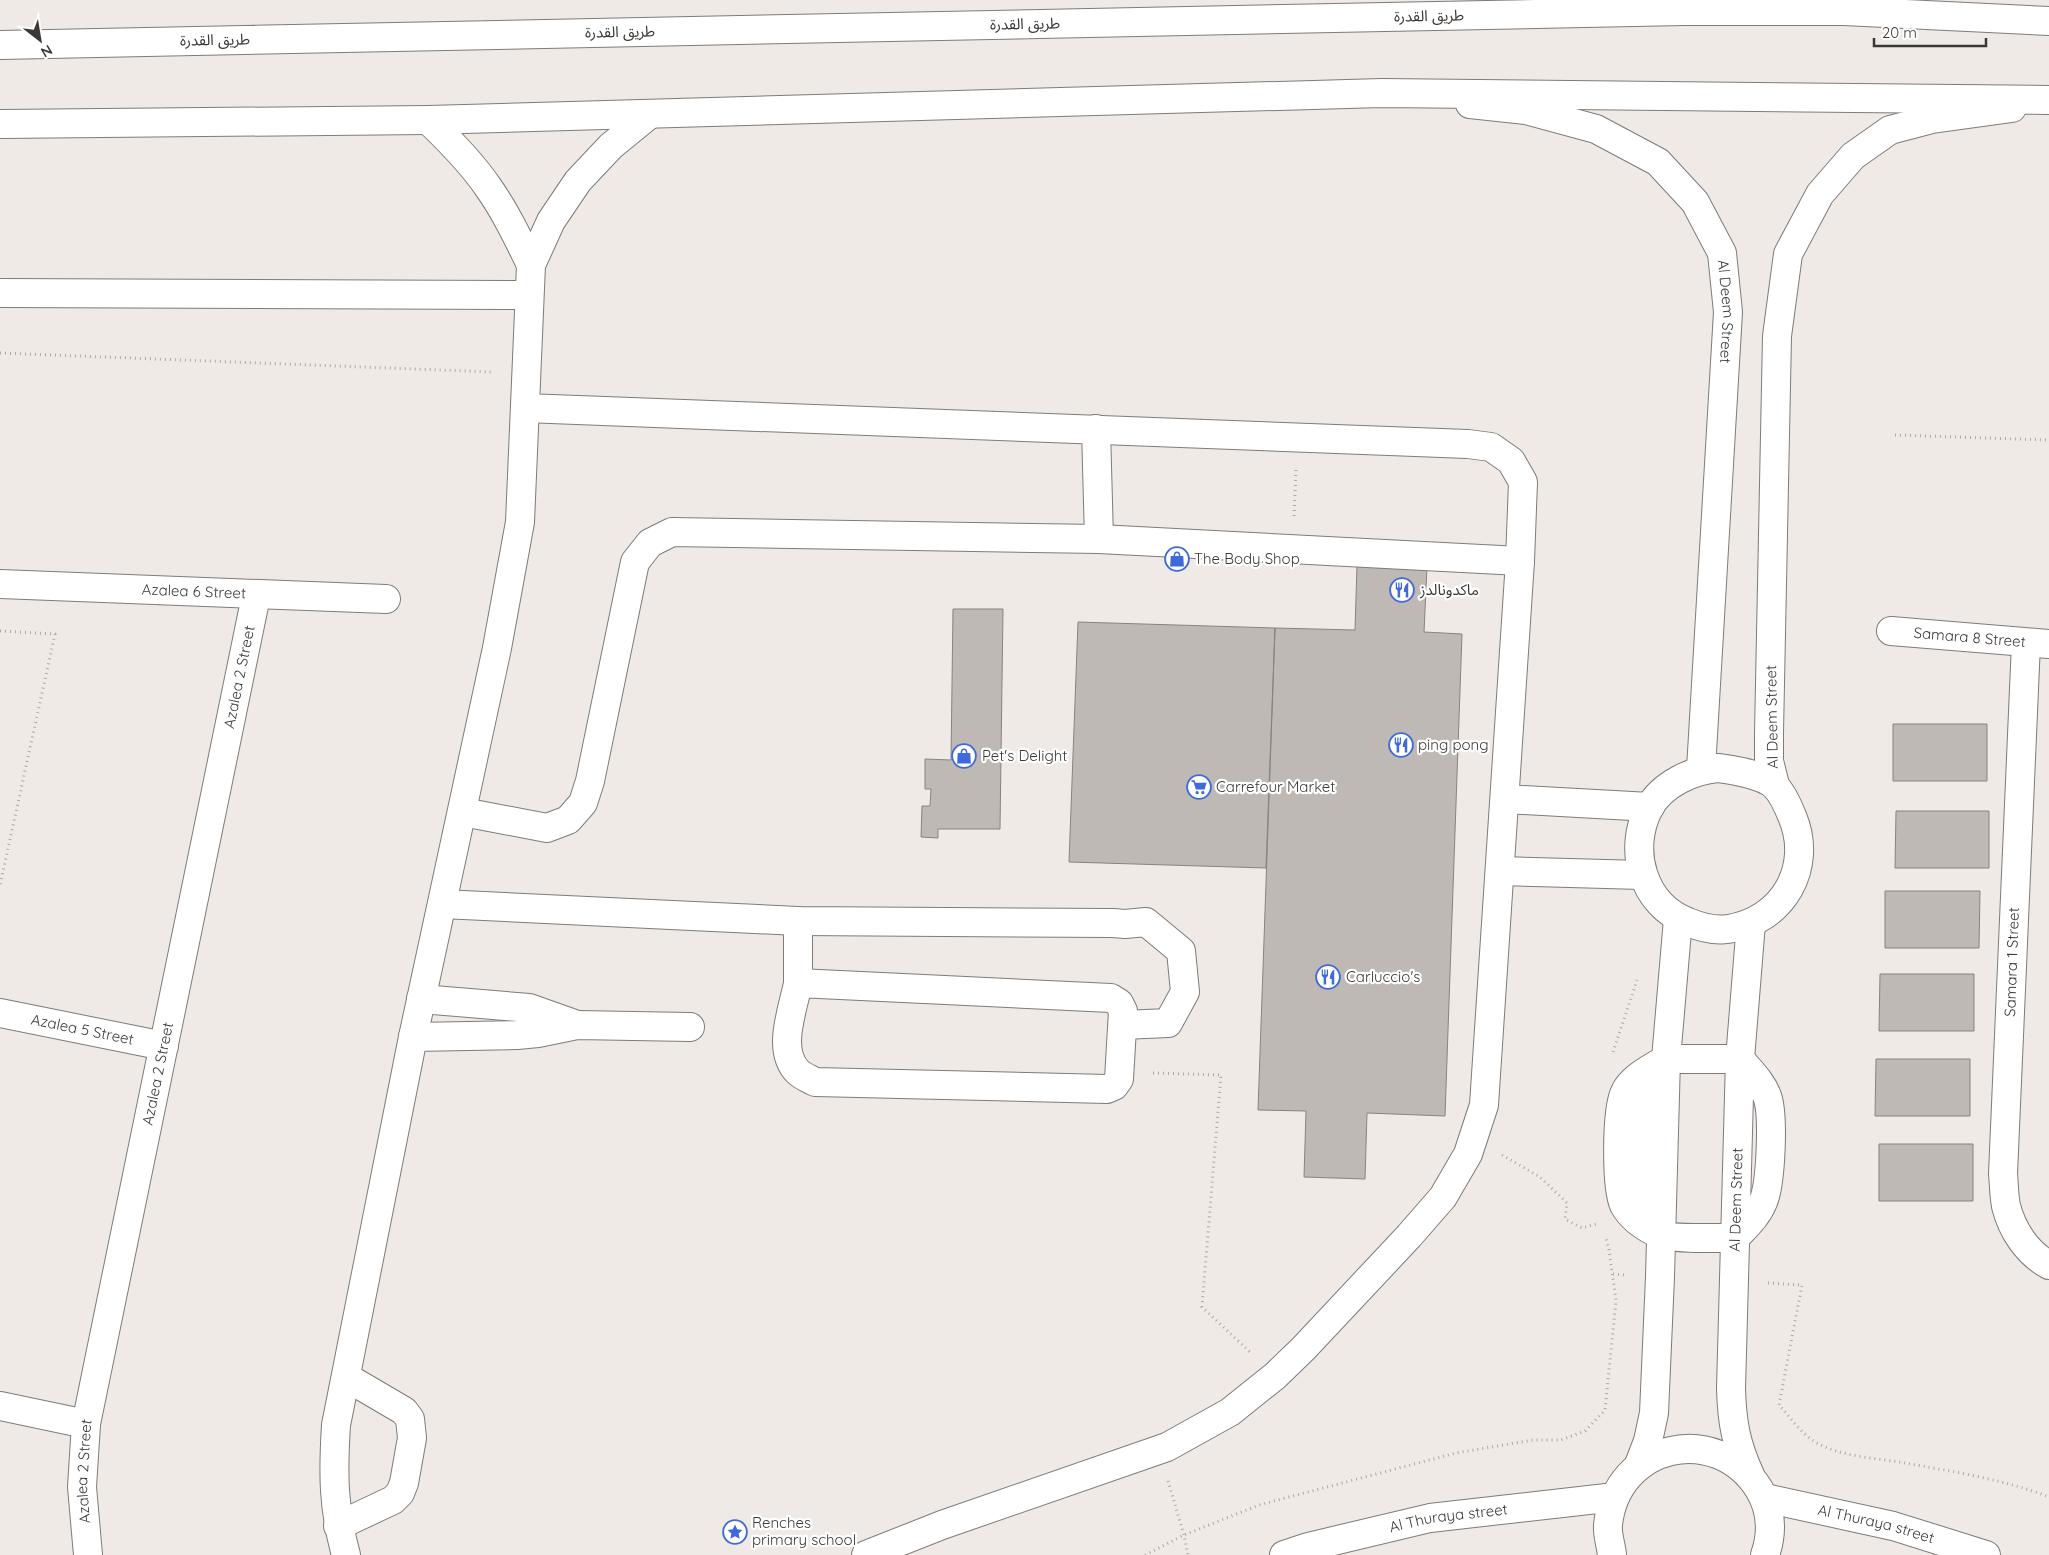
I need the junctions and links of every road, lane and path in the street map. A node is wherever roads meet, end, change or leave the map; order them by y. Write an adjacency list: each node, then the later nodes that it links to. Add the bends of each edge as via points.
1 (2049, 21): 2 (street, طريق القدرة, via 1844,11 1684,11)
2 (0, 45)
3 (1382, 93): 4 (street); 5 (street); 27 (street, Al Deem Street, via 1526,110 1596,129 1658,162 1695,202 1722,254 1728,312)
4 (2049, 101): 28 (street, Al Deem Street, via 1932,119 1890,130 1853,156 1820,194 1788,254 1777,346 1769,733 1769,761)
5 (649, 115): 6 (street); 8 (street, via 611,146 578,181 551,221)
6 (428, 120): 7 (street); 8 (street, via 460,151 488,186)
7 (0, 124)
8 (531, 265): 10 (street)
9 (0, 293): 10 (street)
10 (529, 295): 12 (street)
11 (0, 353): 12 (path)
12 (526, 374): 13 (street)
13 (525, 408): 14 (street); 31 (street, via 520,522)
14 (1096, 429): 16 (street); 18 (street)
15 (1895, 435): 17 (path)
16 (1298, 437): 19 (path); 20 (street, via 1492,447 1512,461 1523,482)
17 (2049, 440)
18 (1098, 539): 19 (street); 31 (street, via 672,532 650,544 635,562 583,803 568,820 547,828)
19 (1293, 549): 20 (street)
20 (1520, 560): 29 (street)
21 (0, 584): 22 (street, Azalea 6 Street)
22 (256, 596): 23 (street, Azalea 6 Street); 47 (street, Azalea 2 Street)
23 (386, 600)
24 (0, 631): 34 (path, via 55,634)
25 (1891, 631): 26 (street, Samara 8 Street)
26 (2037, 644): 57 (street, Samara 1 Street, via 2004,1174 2006,1205 2017,1235)
27 (1701, 769): 28 (street, via 1745,772); 30 (street, via 1668,786)
28 (1775, 786): 38 (street, via 1788,805 1799,831 1800,859 1792,885 1775,908)
29 (1504, 799): 30 (street); 32 (street)
30 (1650, 807): 33 (street, via 1641,828 1638,852)
31 (463, 812): 35 (street)
32 (1500, 871): 33 (street); 52 (street, via 1484,1105)
33 (1642, 875): 36 (street, via 1650,892)
34 (0, 885)
35 (442, 904): 37 (street); 41 (street)
36 (1678, 919): 38 (street, via 1701,928 1727,929); 49 (street)
37 (798, 921): 40 (street); 44 (street, via 1146,922 1181,951 1185,992 1168,1023)
38 (1751, 923): 50 (street, Al Deem Street)
39 (1640, 972): 48 (path)
40 (798, 983): 44 (street, via 1111,998 1123,1011); 51 (street, via 786,1038 789,1057 798,1072 815,1082 1107,1089 1119,1079)
41 (421, 999): 43 (street, via 529,1008); 46 (street)
42 (0, 1012): 47 (street, Azalea 5 Street)
43 (577, 1025): 45 (street); 46 (street, via 517,1035)
44 (1123, 1025): 51 (street)
45 (690, 1027)
46 (413, 1037): 61 (street)
47 (164, 1046): 64 (street, Azalea 2 Street)
48 (1611, 1058)
49 (1666, 1059): 50 (street); 54 (street); 54 (street, via 1632,1081 1620,1104 1620,1194 1625,1206)
50 (1747, 1067): 56 (street, Al Deem Street)
51 (1119, 1072): 62 (path, via 1221,1074 1202,1307)
52 (1473, 1139): 53 (path, via 1540,1177 1567,1204 1566,1219 1582,1228); 62 (street, via 1443,1197)
53 (1601, 1222)
54 (1652, 1230): 56 (street); 59 (street)
55 (1604, 1232): 58 (path)
56 (1740, 1233): 60 (street, Al Deem Street)
57 (2049, 1265)
58 (1613, 1274): 59 (path); 72 (path, via 1616,1300 1605,1410 1586,1431 1561,1440 1533,1440 1456,1452 1259,1505)
59 (1660, 1278): 66 (street, via 1654,1413)
60 (1734, 1281): 67 (street, Al Deem Street, via 1732,1419 1738,1448); 69 (path, via 1802,1285 1779,1405 1798,1428 1816,1442 1839,1452 2027,1488)
61 (346, 1376): 71 (street, via 336,1425 333,1476); 71 (street, via 404,1411 410,1419 412,1438 400,1492 392,1500)
62 (1275, 1376): 65 (street, via 1230,1412)
63 (0, 1406): 64 (street)
64 (86, 1424): 73 (street, Azalea 2 Street, via 82,1487)
65 (1156, 1451): 72 (path); 75 (street, via 942,1525)
66 (1638, 1467): 67 (street, via 1659,1454 1683,1448 1708,1450 1731,1460); 68 (street)
67 (1750, 1475): 70 (street)
68 (1615, 1497): 78 (street, Al Thuraya street, via 1430,1518); 79 (street, via 1608,1526)
69 (2049, 1497)
70 (1765, 1498): 80 (street, via 1770,1542); 81 (street, Al Thuraya street, via 1893,1526)
71 (338, 1526): 74 (street)
72 (1184, 1534): 76 (path); 77 (path)
73 (88, 1555)
74 (346, 1555)
75 (866, 1555)
76 (1145, 1555)
77 (1188, 1555)
78 (1284, 1555)
79 (1612, 1555)
80 (1765, 1555)
81 (1986, 1555)

